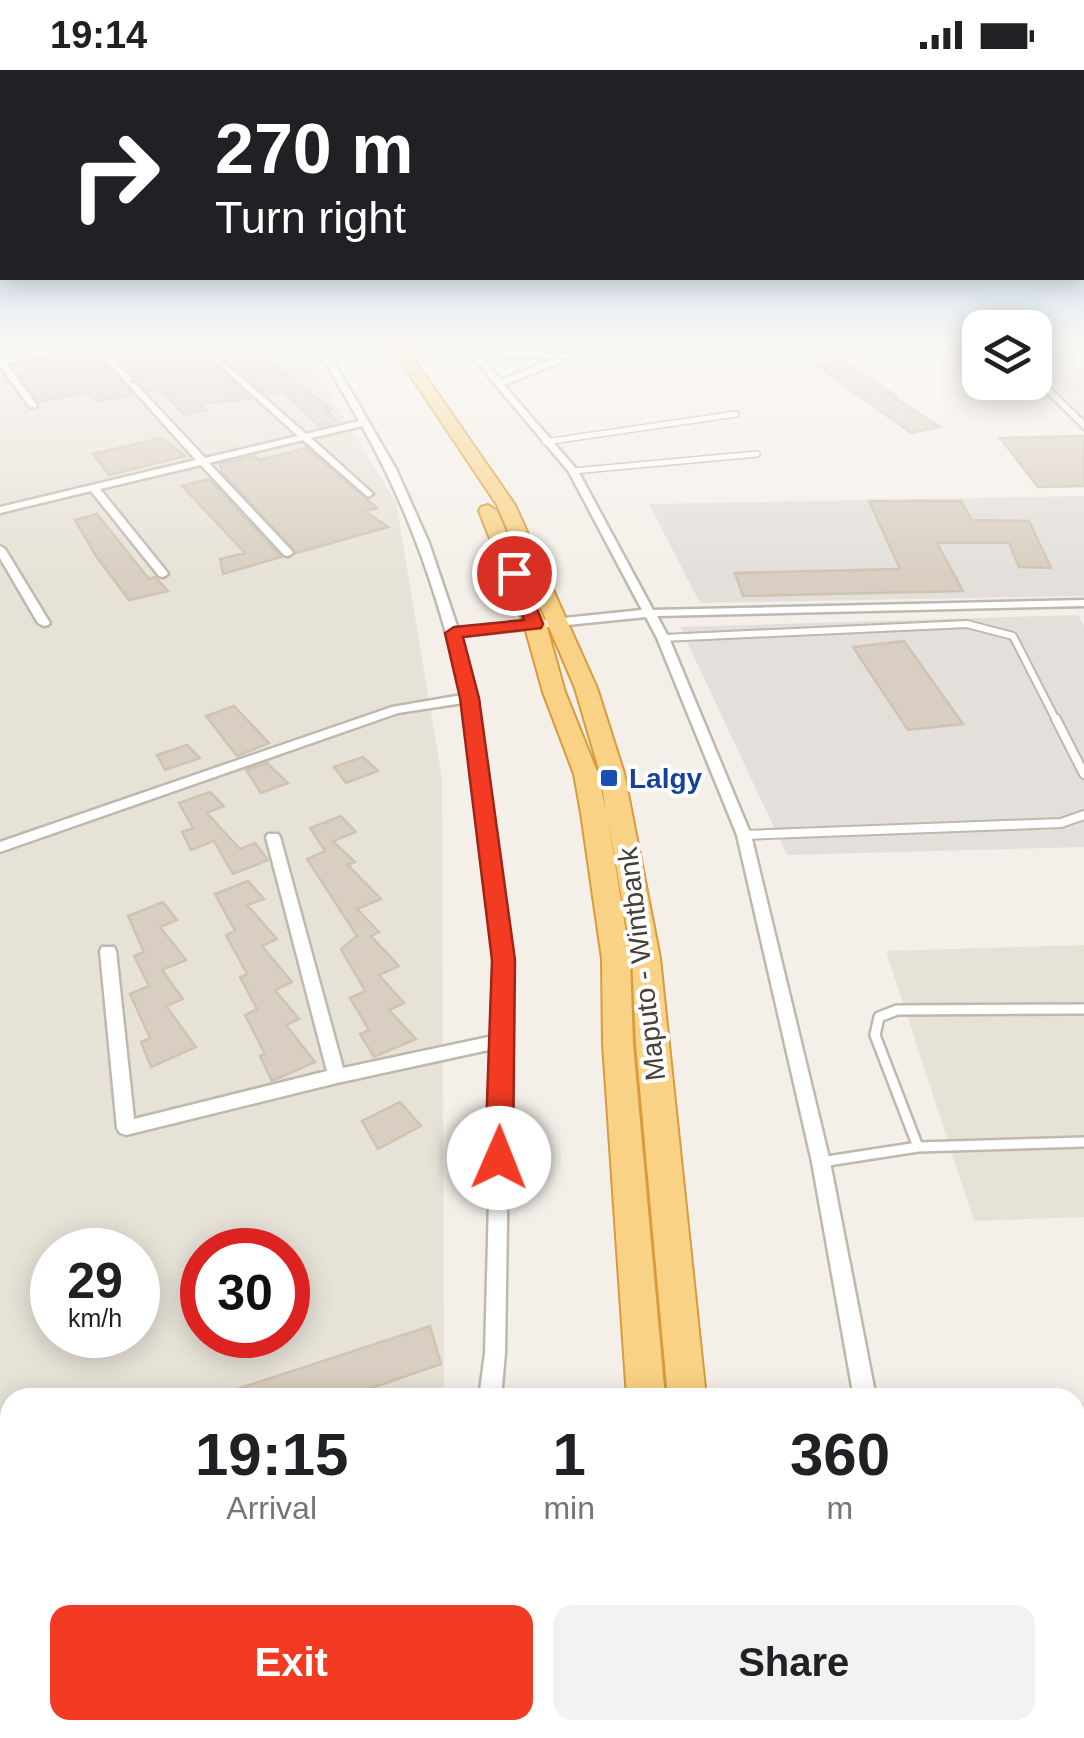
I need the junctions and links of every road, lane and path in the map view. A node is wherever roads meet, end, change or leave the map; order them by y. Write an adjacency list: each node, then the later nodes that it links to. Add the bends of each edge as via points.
1 (366, 422): 24 (street, via 424,543)
2 (168, 423): 12 (street)
3 (289, 423): 9 (street)
4 (363, 423): 9 (street)
5 (431, 423): 22 (highway, Maputo - Wintbank, via 486,508)
6 (450, 423): 22 (highway, Maputo - Wintbank, via 506,505)
7 (530, 423): 10 (street)
8 (676, 423): 10 (lane)
9 (305, 437): 12 (street); 15 (street)
10 (546, 442): 13 (street)
11 (757, 454): 13 (lane)
12 (206, 462): 14 (street); 18 (street)
13 (573, 472): 21 (street)
14 (94, 488): 16 (street); 19 (street)
15 (368, 494)
16 (0, 510)
17 (0, 550): 23 (street)
18 (288, 554)
19 (163, 574)
20 (1084, 603): 21 (street)
21 (650, 612): 22 (street); 25 (street)
22 (546, 623): 24 (street); 40 (highway, Maputo - Wintbank, via 554,692 586,774 616,959); 41 (highway, Maputo - Wintbank, via 598,726 635,880)
23 (44, 624)
24 (454, 633): 26 (street)
25 (663, 638): 27 (lane, via 967,624 998,629 1013,636); 29 (street)
26 (470, 698): 31 (street, via 396,710); 34 (street, via 504,960)
27 (1084, 774)
28 (1084, 815): 29 (lane, via 1062,823)
29 (744, 834): 38 (street)
30 (273, 837): 35 (street)
31 (0, 846)
32 (108, 950): 35 (street, via 126,1128)
33 (1084, 1008): 37 (lane, via 898,1010 879,1017 875,1035)
34 (501, 1041): 35 (street); 39 (street)
35 (338, 1076)
36 (1084, 1142): 37 (lane)
37 (918, 1146): 38 (lane)
38 (821, 1162): 42 (street)
39 (491, 1388)
40 (645, 1388)
41 (687, 1388)
42 (863, 1388)

